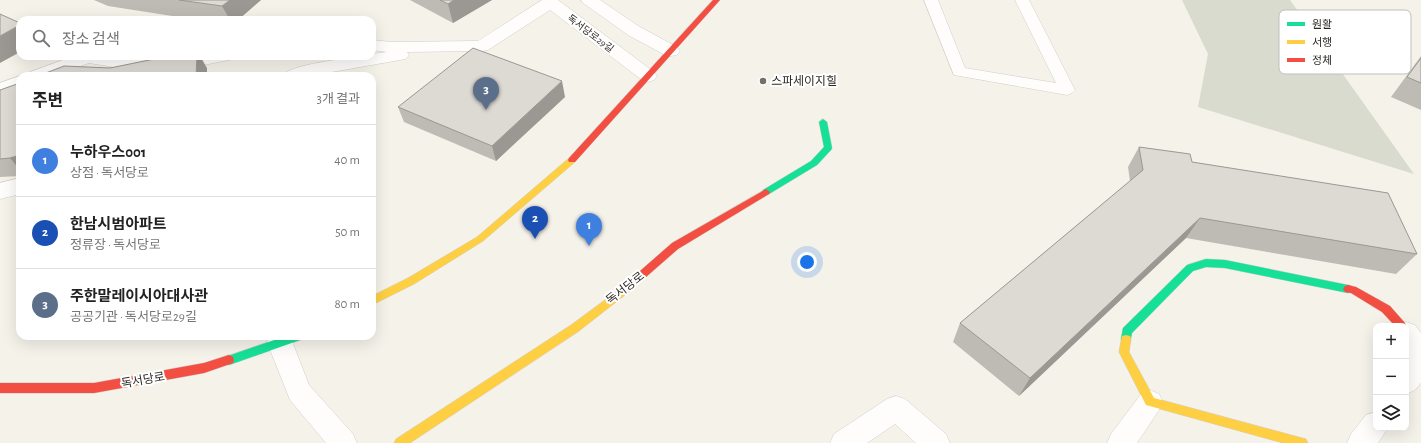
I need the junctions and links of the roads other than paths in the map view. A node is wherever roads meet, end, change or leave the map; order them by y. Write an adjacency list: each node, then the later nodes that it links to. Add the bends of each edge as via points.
1 (589, 0): 8 (street)
2 (717, 0): 8 (street)
3 (931, 0): 4 (lane, via 959,72 1067,90)
4 (1022, 0)
5 (547, 1): 7 (street, 독서당로29길, via 482,46); 16 (street, 독서당로29길)
6 (376, 45): 7 (street, 독서당로29길)
7 (446, 47): 9 (street, 독서당로29길)
8 (671, 51): 16 (street)
9 (376, 59)
10 (80, 60): 14 (street)
11 (107, 60): 12 (street, via 157,68)
12 (202, 60)
13 (370, 60): 15 (street, 독서당로29길)
14 (47, 72)
15 (300, 72)
16 (648, 76): 22 (street, via 576,157 480,239)
17 (16, 83): 18 (street)
18 (0, 89)
19 (823, 122): 32 (street, 독서당로, via 828,148 814,163 675,246 641,277 575,328)
20 (16, 187): 21 (street)
21 (0, 191)
22 (376, 299)
23 (1398, 323): 29 (street, via 1386,309 1353,290 1225,264 1206,263 1190,268 1127,330 1124,352)
24 (1409, 336): 27 (street, via 1418,353 1418,366)
25 (287, 340): 28 (street, 독서당로, via 204,368 127,383 94,388)
26 (290, 340): 31 (street, 독서당로, via 299,392)
27 (1409, 378)
28 (0, 388)
29 (1150, 402): 35 (street); 36 (street)
30 (1373, 428): 37 (street)
31 (342, 443)
32 (400, 443)
33 (844, 443): 34 (street, via 896,408)
34 (936, 443)
35 (1121, 443)
36 (1302, 443)
37 (1362, 443)

